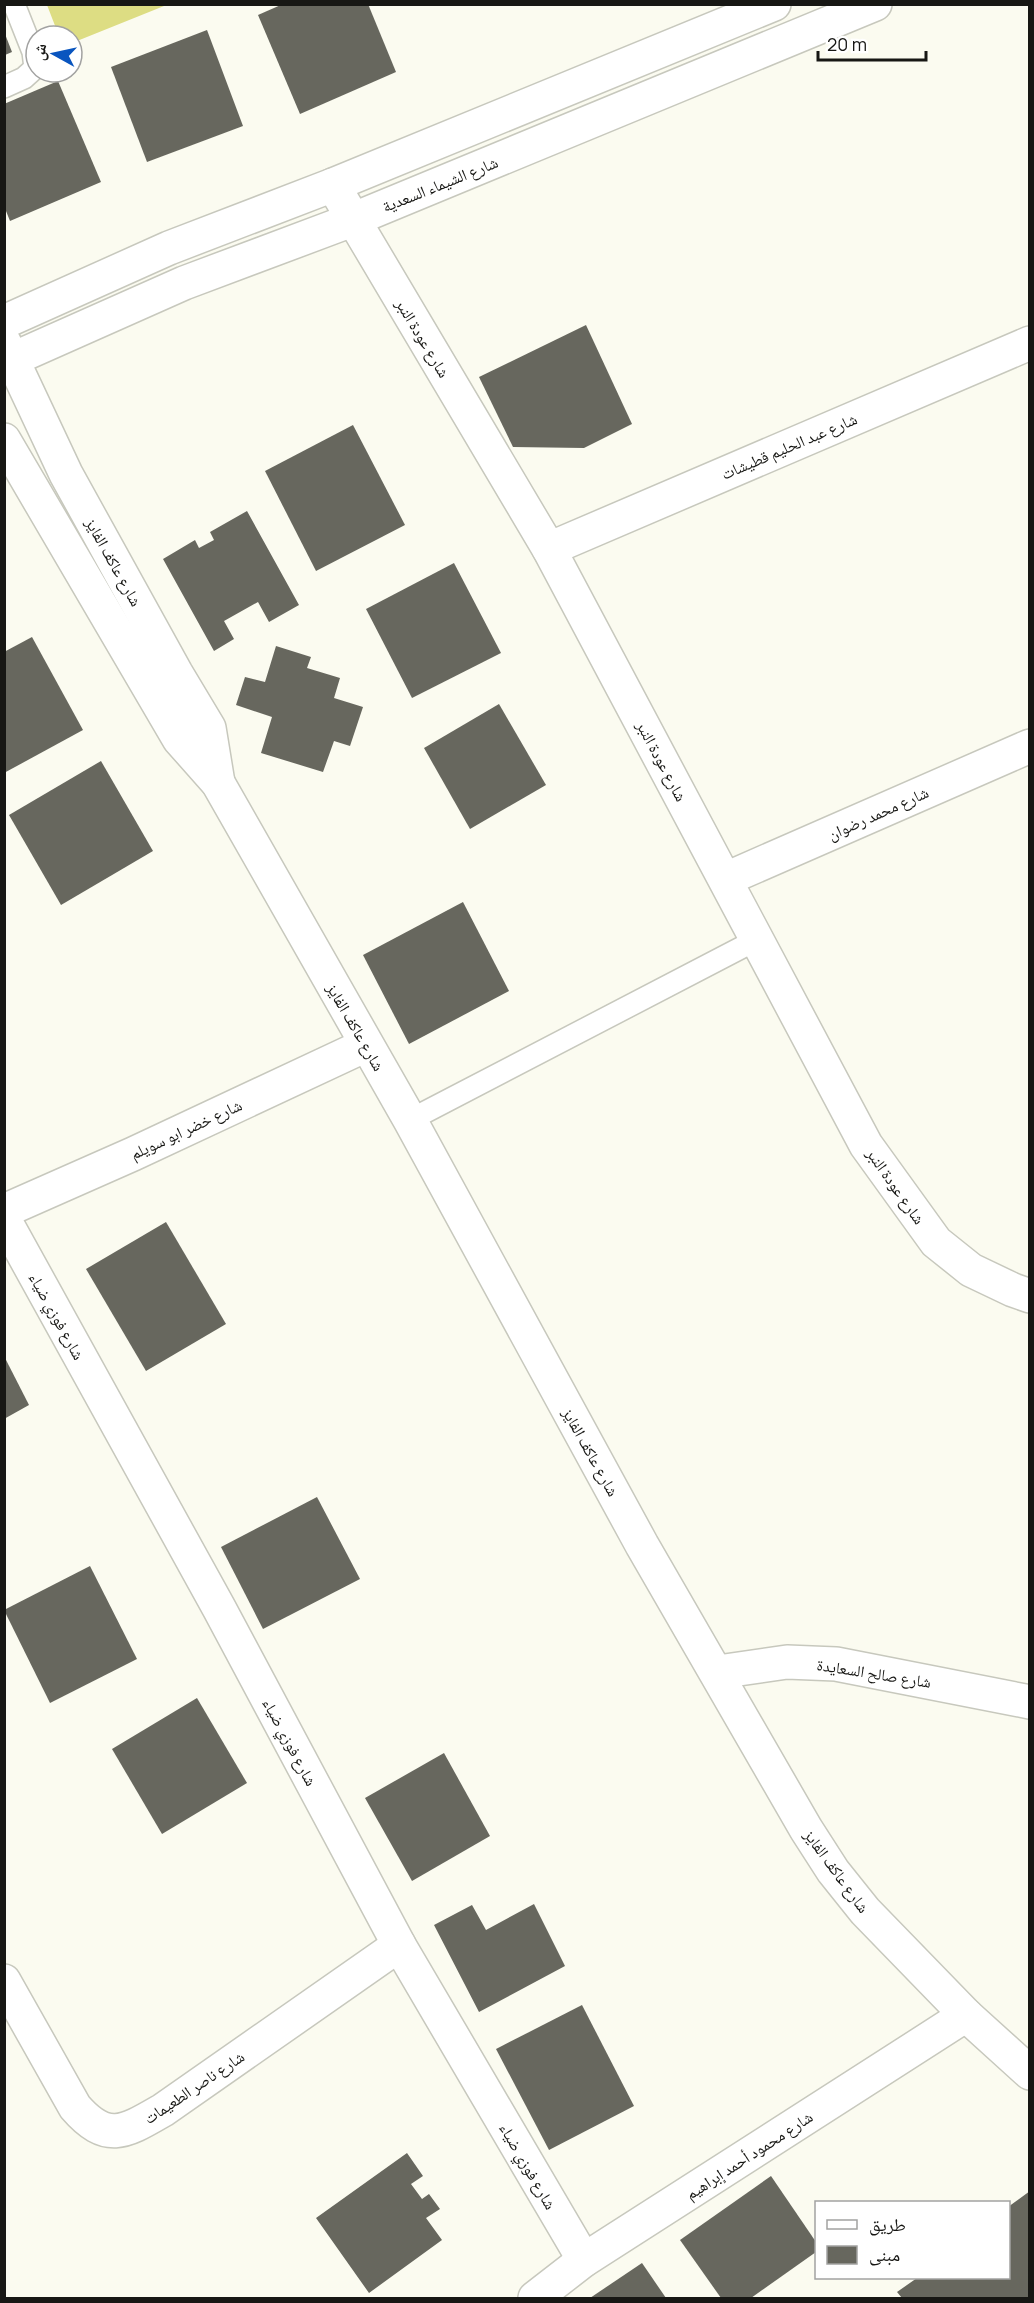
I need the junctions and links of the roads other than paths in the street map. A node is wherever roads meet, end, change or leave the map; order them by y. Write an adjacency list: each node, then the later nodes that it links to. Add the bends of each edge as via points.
1 (14, 4): 4 (lane, via 33,52 35,68)
2 (774, 4): 5 (street)
3 (875, 4): 6 (street, شارع الشيماء السعدية)
4 (4, 87)
5 (333, 185): 6 (street, شارع عودة النبر); 7 (street, via 169,248)
6 (352, 220): 9 (street, شارع الشيماء السعدية); 11 (street, شارع عودة النبر)
7 (4, 322)
8 (1029, 344): 11 (street, شارع عبد الحليم قطيشات)
9 (7, 355): 13 (street, شارع عاكف الفايز, via 66,474 209,728)
10 (4, 440): 13 (street, شارع عاكف الفايز, via 179,739)
11 (549, 549): 14 (street, شارع عودة النبر)
12 (1029, 746): 14 (street, شارع محمد رضوان)
13 (218, 783): 16 (street, شارع عاكف الفايز)
14 (726, 879): 15 (street, شارع عودة النبر)
15 (756, 940): 17 (lane); 20 (street, شارع عودة النبر, via 866,1145 936,1242 971,1270)
16 (366, 1045): 17 (street, شارع عاكف الفايز); 18 (street, شارع خضر ابو سويلم)
17 (410, 1120): 21 (street, شارع عاكف الفايز, via 642,1545)
18 (4, 1211)
19 (4, 1219): 23 (street, شارع فوزي ضياء)
20 (1029, 1296)
21 (717, 1672): 22 (street, شارع صالح السعايدة, via 787,1662 836,1664); 25 (street, شارع عاكف الفايز, via 775,1778 833,1871 865,1911)
22 (1029, 1702)
23 (399, 1945): 24 (street, شارع ناصر الطعيمات, via 163,2110 132,2128 108,2132 89,2124 75,2107); 27 (street, شارع فوزي ضياء)
24 (4, 1981)
25 (966, 2015): 26 (street, شارع عاكف الفايز); 27 (street, شارع محمود أحمد إبراهيم)
26 (1029, 2073)
27 (584, 2260): 28 (street, شارع محمود أحمد إبراهيم)
28 (535, 2298)

